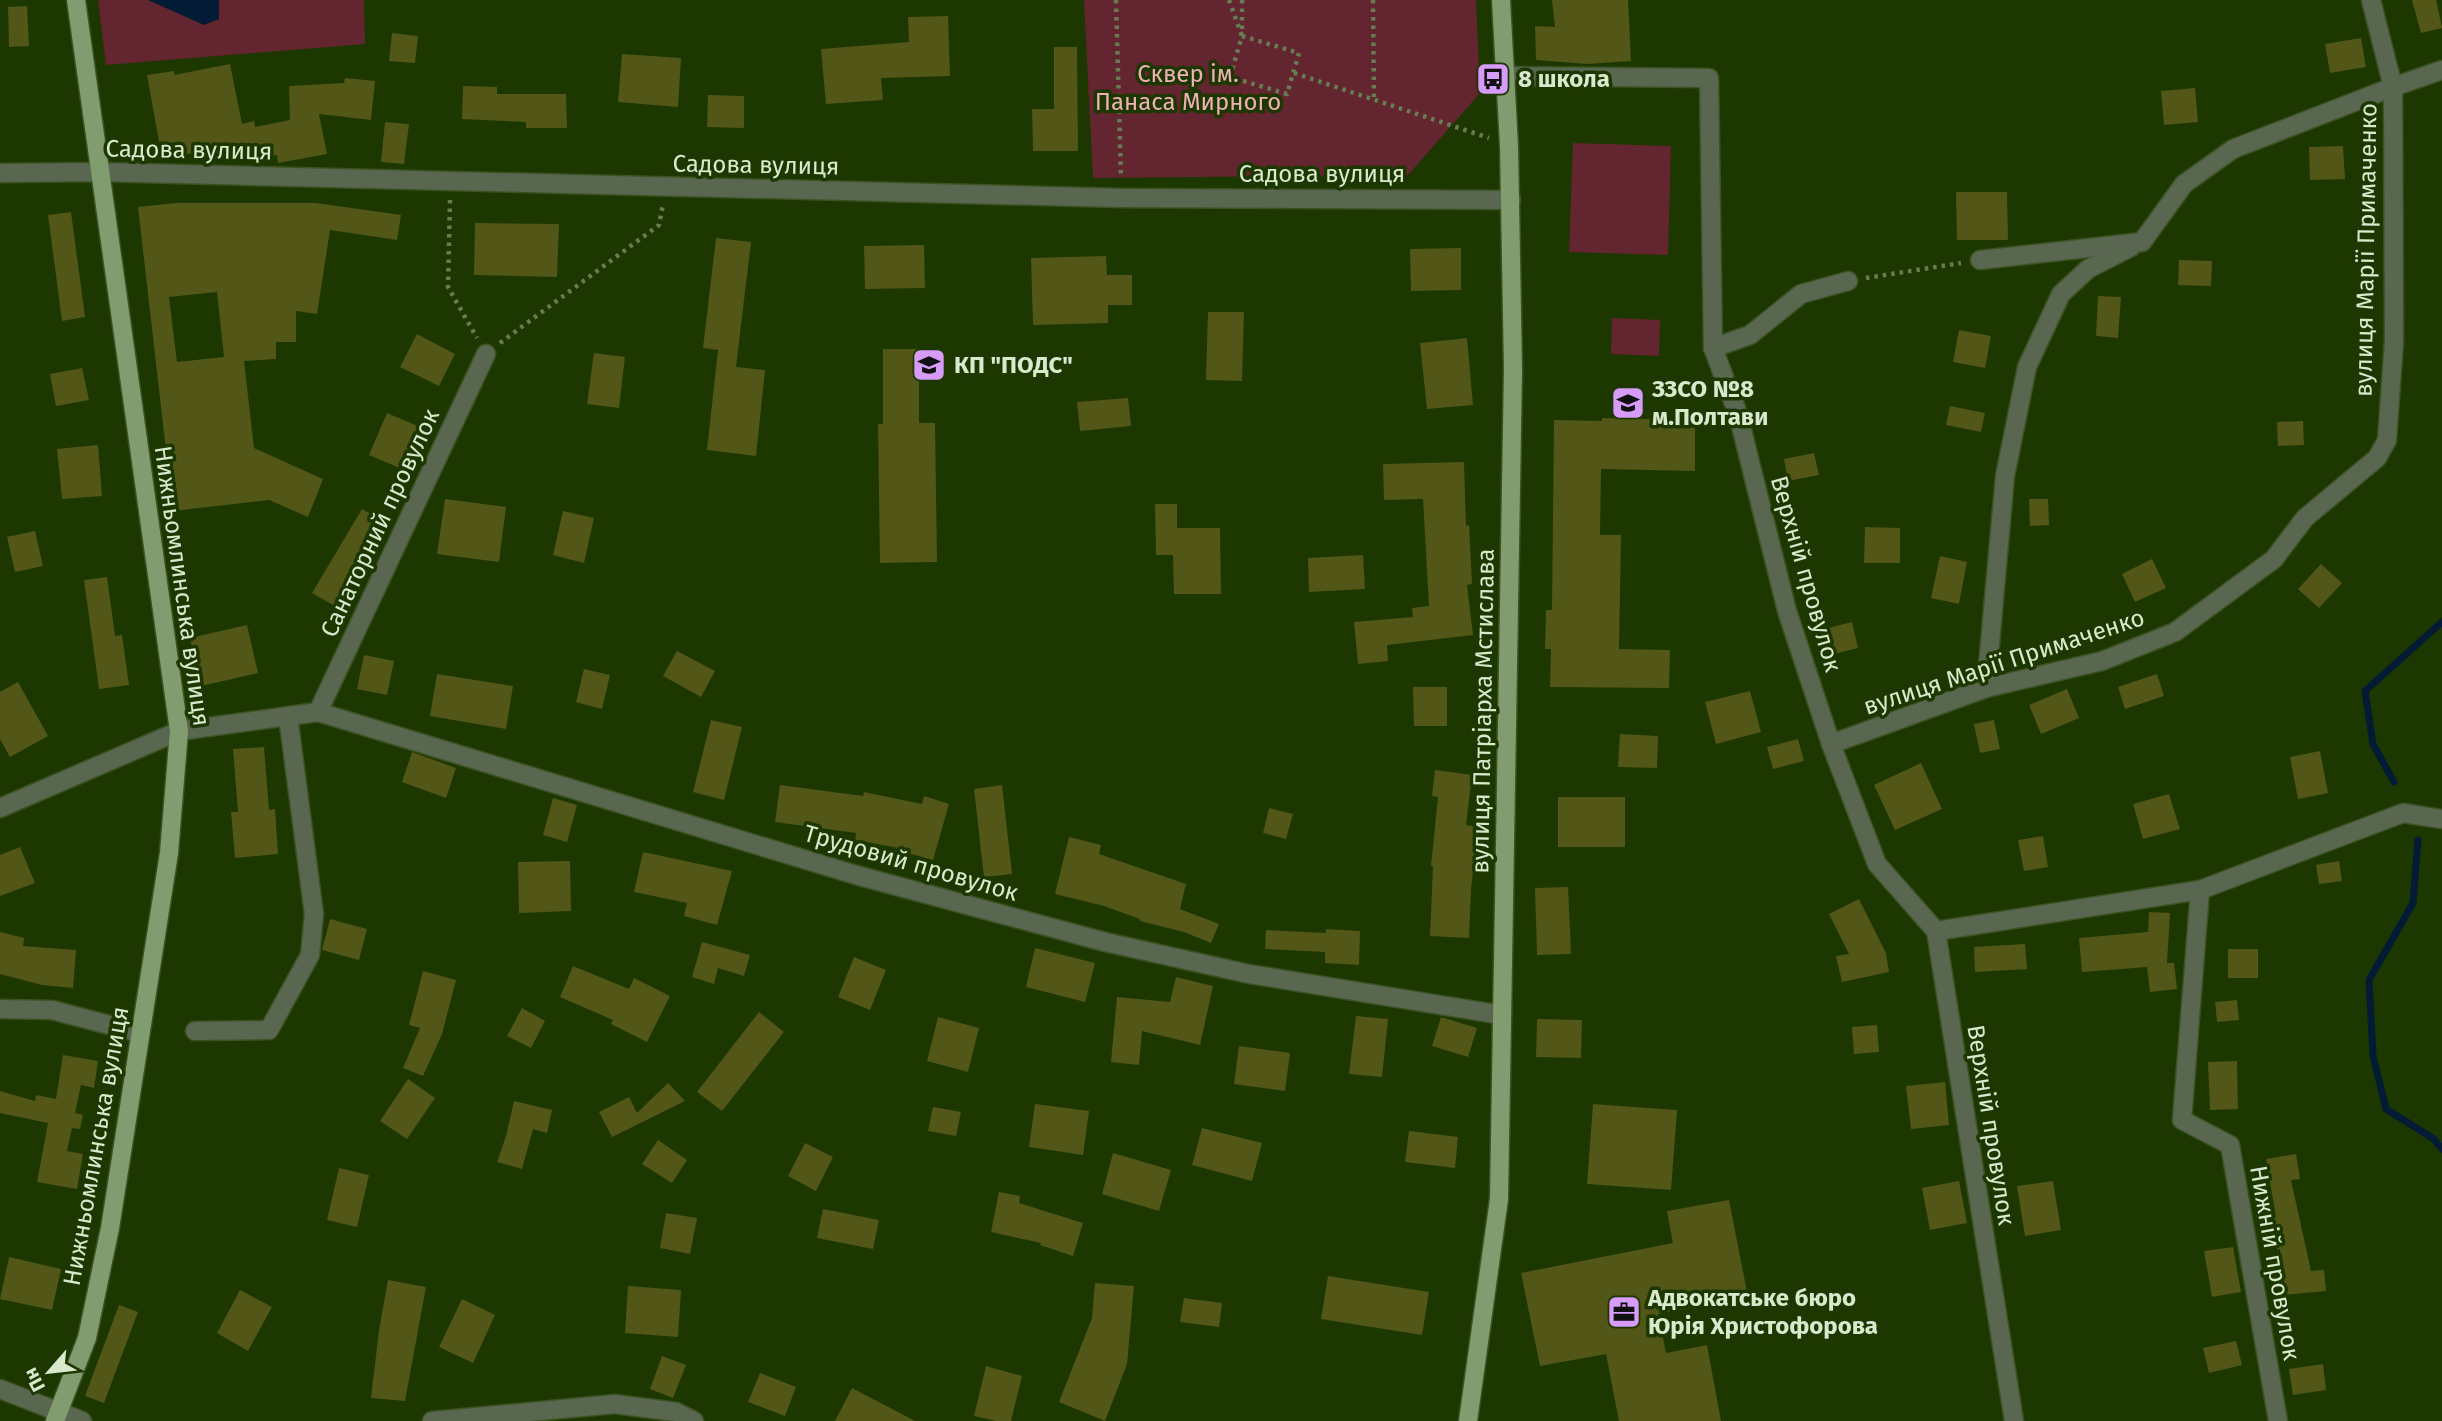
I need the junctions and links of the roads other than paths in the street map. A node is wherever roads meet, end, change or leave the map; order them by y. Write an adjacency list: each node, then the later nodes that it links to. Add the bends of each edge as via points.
1 (76, 0): 7 (main road, Нижньомлинська вулиця)
2 (1501, 0): 5 (main road, вулиця Патріарха Мстислава)
3 (2371, 0): 6 (street, вулиця Марії Примаченко)
4 (2442, 70): 6 (street)
5 (1507, 76): 9 (main road, вулиця Патріарха Мстислава); 13 (street, Верхній провулок, via 1709,78)
6 (2393, 87): 10 (street, via 2233,149 2184,184); 15 (street, вулиця Марії Примаченко, via 2394,341 2387,440 2376,458 2305,518 2274,559 2175,632 2102,661)
7 (101, 172): 8 (street, Садова вулиця); 9 (street, Садова вулиця, via 1121,198); 18 (main road, Нижньомлинська вулиця)
8 (0, 173)
9 (1511, 200): 25 (main road, вулиця Патріарха Мстислава, via 1513,369)
10 (2142, 242): 11 (street); 15 (street, via 2088,269 2061,294 2027,367 2005,475)
11 (1980, 260)
12 (1848, 281): 13 (street, via 1801,294 1750,335)
13 (1713, 348): 19 (street, Верхній провулок, via 1738,414 1787,611)
14 (486, 354): 16 (street, Санаторний провулок)
15 (1986, 688): 19 (street, вулиця Марії Примаченко)
16 (318, 712): 17 (street); 25 (street, Трудовий провулок, via 856,875 1105,942 1249,974)
17 (288, 716): 18 (street); 26 (street, via 314,914 310,955 269,1030)
18 (179, 730): 20 (street); 27 (main road, Нижньомлинська вулиця, via 169,853)
19 (1831, 744): 23 (street, Верхній провулок, via 1877,864)
20 (0, 808)
21 (2442, 819): 22 (street, via 2403,813)
22 (2200, 890): 23 (street); 35 (street, Нижній провулок, via 2182,1120 2230,1145)
23 (1936, 931): 34 (street, Верхній провулок)
24 (0, 1009): 27 (street, via 52,1010)
25 (1502, 1015): 33 (main road, вулиця Патріарха Мстислава, via 1499,1199)
26 (195, 1031)
27 (141, 1033): 29 (main road, Нижньомлинська вулиця, via 87,1338)
28 (0, 1389): 29 (street)
29 (56, 1416): 30 (street)
30 (82, 1421)
31 (432, 1421): 32 (street, via 615,1405 676,1412)
32 (694, 1421)
33 (1468, 1421)
34 (2014, 1421)
35 (2278, 1421)

